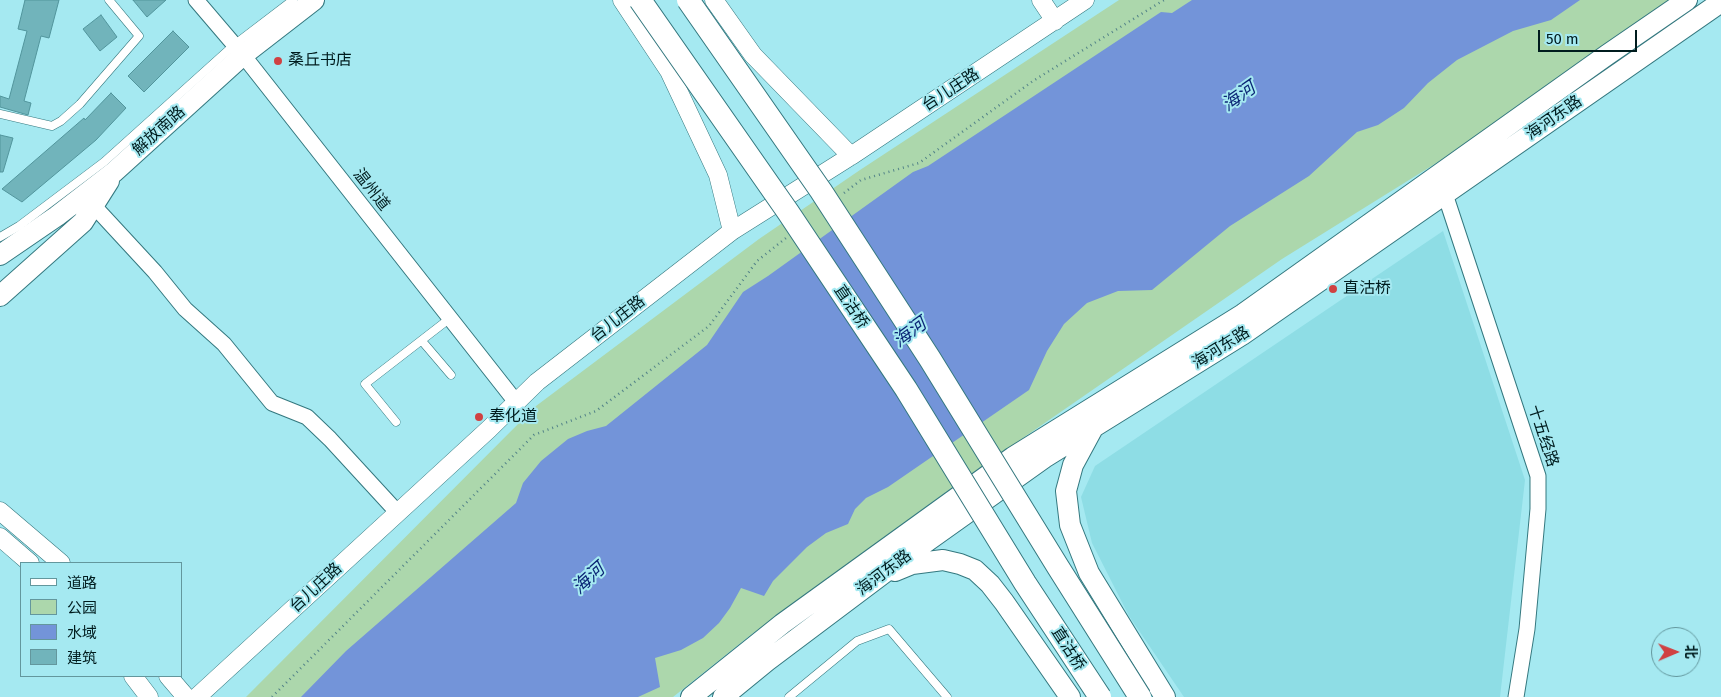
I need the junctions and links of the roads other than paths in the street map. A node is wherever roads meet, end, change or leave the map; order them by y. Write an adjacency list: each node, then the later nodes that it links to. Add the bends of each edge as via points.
1 (109, 0): 15 (lane, via 139,36 80,104 52,126)
2 (196, 0): 14 (street, 温州道)
3 (293, 0): 14 (lane, 解放南路)
4 (314, 0): 14 (main road, 解放南路)
5 (622, 0): 20 (street, via 669,71 718,175)
6 (640, 0): 46 (main road, 直沽桥, bridge, via 895,372 1025,583)
7 (688, 0): 47 (main road, bridge, via 821,191 930,359)
8 (714, 0): 16 (street, via 753,55)
9 (1040, 0): 13 (street)
10 (1085, 0): 13 (street, 台儿庄路)
11 (1687, 0): 41 (main road, 海河东路, via 1243,314 1013,456 782,624)
12 (1721, 2): 18 (main road, 海河东路)
13 (1055, 21): 16 (street, 台儿庄路)
14 (238, 50): 17 (main road, 解放南路); 21 (lane, 解放南路, via 104,162); 24 (street, 温州道)
15 (0, 114)
16 (851, 156): 20 (street, 台儿庄路)
17 (114, 172): 19 (main road); 22 (main road, 解放南路)
18 (1445, 194): 29 (main road, 海河东路, via 1242,335); 49 (street, 十五经路, via 1538,476 1530,601)
19 (94, 206): 23 (main road, via 83,222); 31 (street, via 185,309 224,344 272,403 307,416)
20 (732, 231): 27 (street, 台儿庄路, via 537,382)
21 (0, 237)
22 (0, 255)
23 (0, 296)
24 (450, 319): 25 (lane); 27 (street, 温州道)
25 (422, 341): 26 (lane); 28 (lane, via 365,384)
26 (451, 375)
27 (516, 402): 31 (street, 台儿庄路)
28 (396, 422)
29 (1093, 427): 35 (main road, 海河东路, via 1044,458); 48 (main road, via 1073,465 1066,491 1070,525 1089,573)
30 (0, 511): 34 (street)
31 (398, 513): 40 (street, 台儿庄路)
32 (0, 537): 33 (street)
33 (29, 562)
34 (60, 562)
35 (877, 578): 42 (main road, 海河东路); 45 (main road, via 912,564 944,560 975,570 1004,602)
36 (134, 677): 38 (street)
37 (169, 677): 39 (street)
38 (149, 697)
39 (186, 697)
40 (197, 697)
41 (691, 697)
42 (723, 697)
43 (789, 697): 44 (lane, via 857,641 889,629)
44 (947, 697)
45 (1070, 697)
46 (1100, 697)
47 (1140, 697)
48 (1166, 697)
49 (1516, 697)

